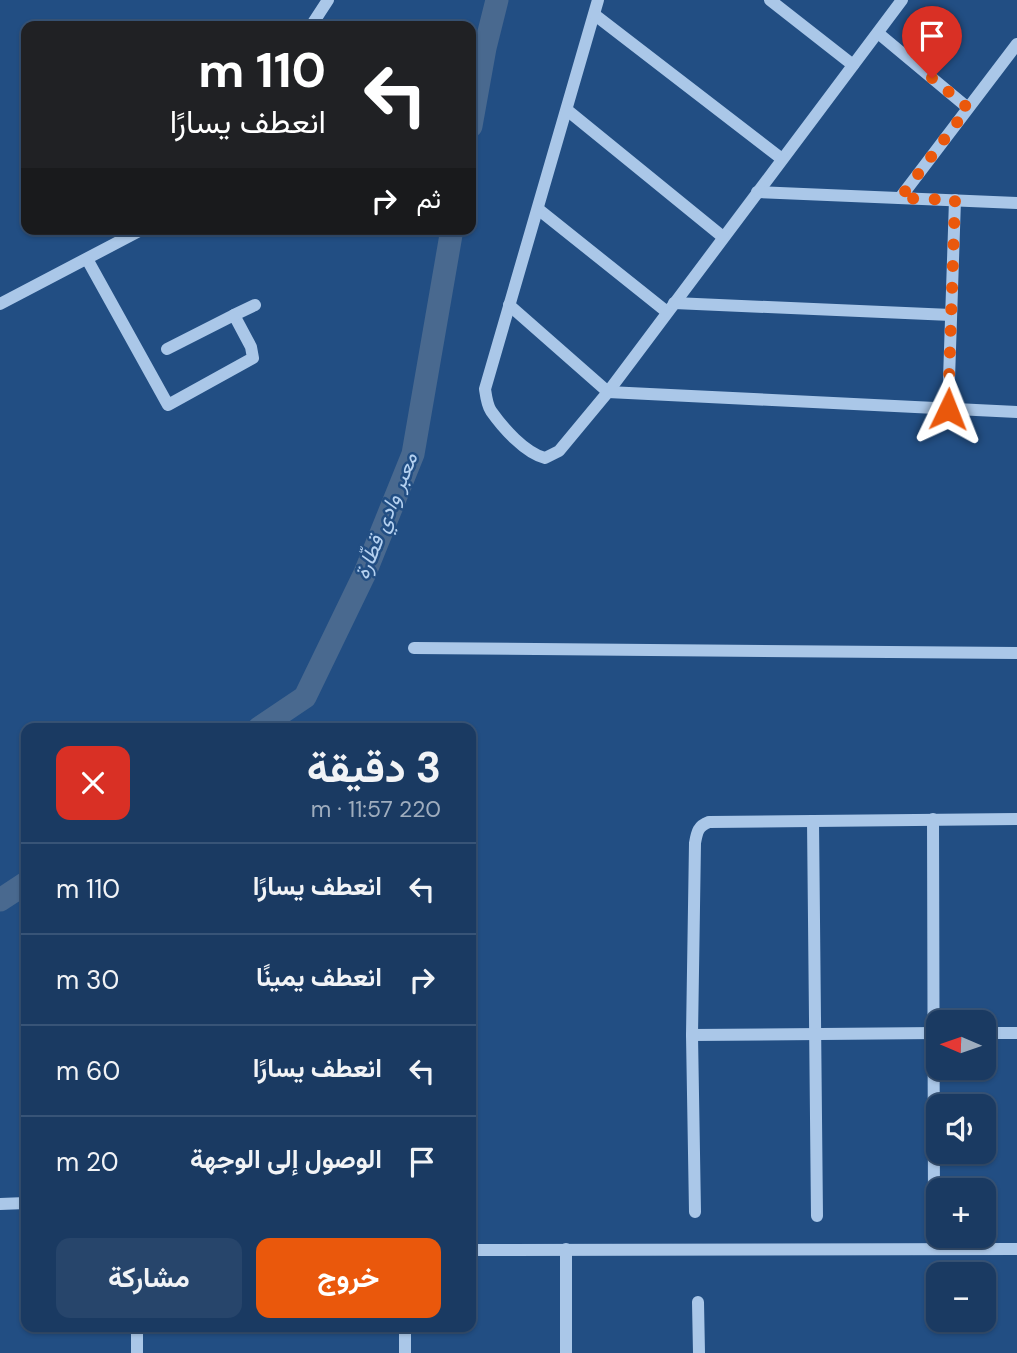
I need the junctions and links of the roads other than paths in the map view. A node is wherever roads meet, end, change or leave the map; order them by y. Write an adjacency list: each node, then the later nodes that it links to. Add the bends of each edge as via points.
1 (328, 0): 6 (street)
2 (598, 0): 5 (street)
3 (770, 0): 9 (street)
4 (902, 0): 7 (street)
5 (595, 15): 11 (street); 12 (street)
6 (314, 21)
7 (878, 33): 9 (street); 10 (street)
8 (1017, 44): 10 (street)
9 (853, 65): 12 (street)
10 (968, 108): 14 (street)
11 (567, 110): 17 (street); 19 (street)
12 (782, 159): 13 (street)
13 (757, 192): 14 (street); 19 (street)
14 (900, 198): 15 (street)
15 (955, 200): 16 (street); 26 (street)
16 (1017, 203)
17 (538, 208): 23 (street); 24 (street)
18 (132, 235): 20 (street)
19 (723, 237): 24 (street)
20 (87, 259): 21 (street); 25 (street, via 168,404 253,358)
21 (0, 304)
22 (255, 304): 25 (street)
23 (509, 306): 28 (street); 28 (street, via 485,389 489,408 534,455 545,458 559,451)
24 (671, 308): 26 (street); 28 (street)
25 (234, 315): 27 (street)
26 (951, 315): 29 (street)
27 (167, 349)
28 (608, 392): 29 (street)
29 (948, 409): 30 (street)
30 (1017, 412)
31 (414, 648): 32 (street)
32 (1017, 653)
33 (1017, 818): 34 (street)
34 (933, 819): 35 (street); 36 (street)
35 (813, 821): 40 (street); 41 (street, via 709,822 696,831)
36 (935, 1010)
37 (926, 1033): 40 (street)
38 (996, 1033): 39 (street)
39 (1017, 1033)
40 (816, 1034): 41 (street); 47 (street)
41 (692, 1035): 46 (street)
42 (935, 1080): 43 (street)
43 (934, 1178)
44 (0, 1203): 45 (street)
45 (21, 1203)
46 (695, 1212)
47 (817, 1216)
48 (566, 1249): 49 (street); 50 (street); 56 (street)
49 (1017, 1249)
50 (476, 1250)
51 (698, 1302): 57 (street)
52 (137, 1332): 54 (street)
53 (405, 1332): 55 (street)
54 (137, 1353)
55 (405, 1353)
56 (566, 1353)
57 (699, 1353)

